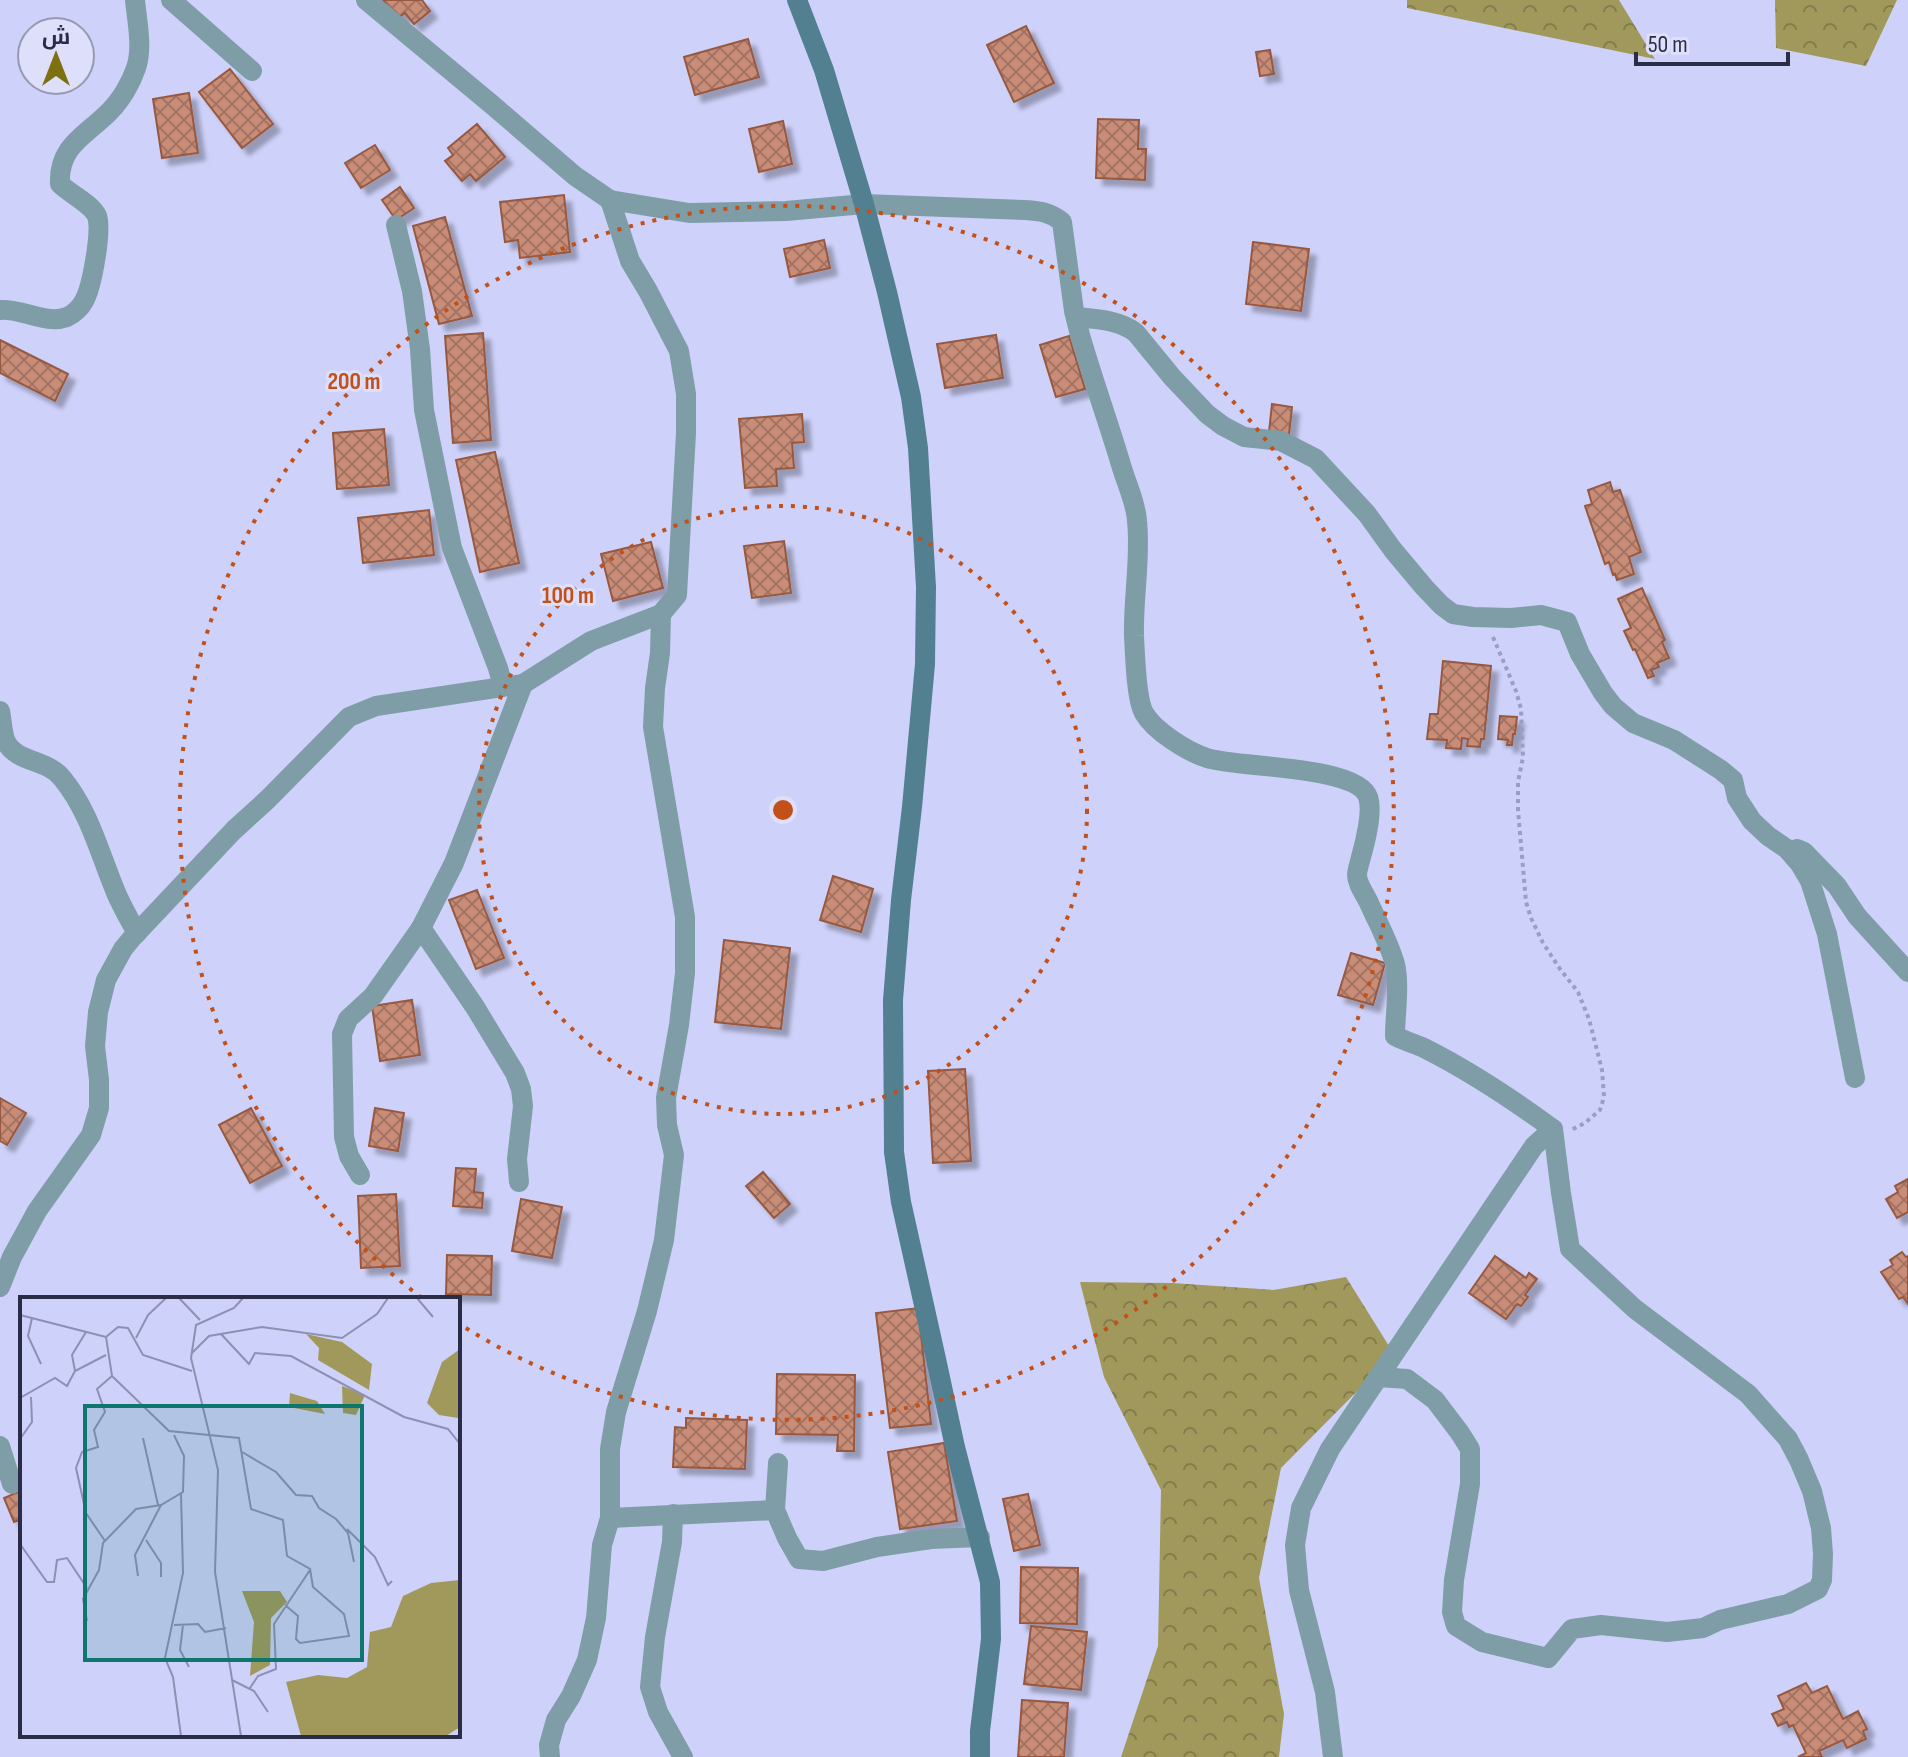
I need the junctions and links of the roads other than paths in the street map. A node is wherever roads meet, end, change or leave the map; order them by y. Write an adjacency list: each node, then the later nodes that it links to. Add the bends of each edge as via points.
1 (135, 0): 9 (street, via 137,66 112,109 73,142 59,171 60,184 97,217 90,288 81,306 63,318)
2 (171, 0): 5 (street)
3 (366, 0): 6 (street)
4 (797, 0): 7 (main road)
5 (252, 71)
6 (610, 200): 7 (street, via 689,213); 11 (street, via 630,261 679,351 686,394 677,595)
7 (864, 204): 10 (street, via 1054,215 1062,222); 32 (main road, via 911,397 926,587 925,664 893,1000 894,1152 955,1447)
8 (396, 225): 12 (street, via 412,291 424,410 452,548 498,668)
9 (0, 310)
10 (1076, 317): 14 (street, via 1130,328 1223,426 1244,437 1281,441 1316,459 1453,614 1541,615 1567,622 1613,706 1633,723 1674,740 1721,770 1733,780 1752,821); 19 (street, via 1137,517 1135,652 1144,714 1172,740 1206,758 1311,771 1360,787 1369,806 1357,874 1395,964 1395,1036 1513,1099)
11 (661, 614): 12 (street, via 591,641); 31 (street, via 653,727 685,917 685,973 666,1098 674,1155 664,1240 616,1412)
12 (513, 685): 15 (street, via 454,863); 16 (street, via 376,706 349,717)
13 (0, 711): 16 (street, via 6,741 16,754 60,775 81,807)
14 (1774, 840): 17 (street, via 1804,852); 18 (street, via 1810,881 1827,934)
15 (421, 928): 20 (street, via 373,996 348,1019 342,1034 344,1137); 21 (street, via 515,1073 523,1106)
16 (137, 933): 23 (street, via 106,980 98,1012 99,1108 91,1135)
17 (1908, 972)
18 (1855, 1078)
19 (1553, 1129): 25 (street, via 1534,1146); 25 (street, via 1570,1249 1635,1309 1748,1394 1788,1439 1812,1491 1821,1528 1818,1589 1788,1604 1703,1628 1572,1629 1548,1658 1482,1642 1456,1626 1452,1612 1470,1449 1435,1400 1407,1379)
20 (360, 1175)
21 (519, 1182)
22 (0, 1239): 23 (street)
23 (11, 1257): 24 (street)
24 (0, 1287)
25 (1378, 1377): 36 (street, via 1330,1449 1301,1508 1295,1545 1299,1590 1325,1692)
26 (0, 1446): 28 (street)
27 (778, 1463): 29 (street)
28 (12, 1484)
29 (775, 1510): 30 (street); 32 (street, via 799,1559 823,1561 877,1547)
30 (673, 1514): 31 (street); 34 (street, via 650,1687)
31 (610, 1518): 33 (street, via 587,1660 556,1720)
32 (980, 1537): 35 (main road, via 990,1582 991,1639)
33 (550, 1757)
34 (683, 1757)
35 (980, 1757)
36 (1333, 1757)

